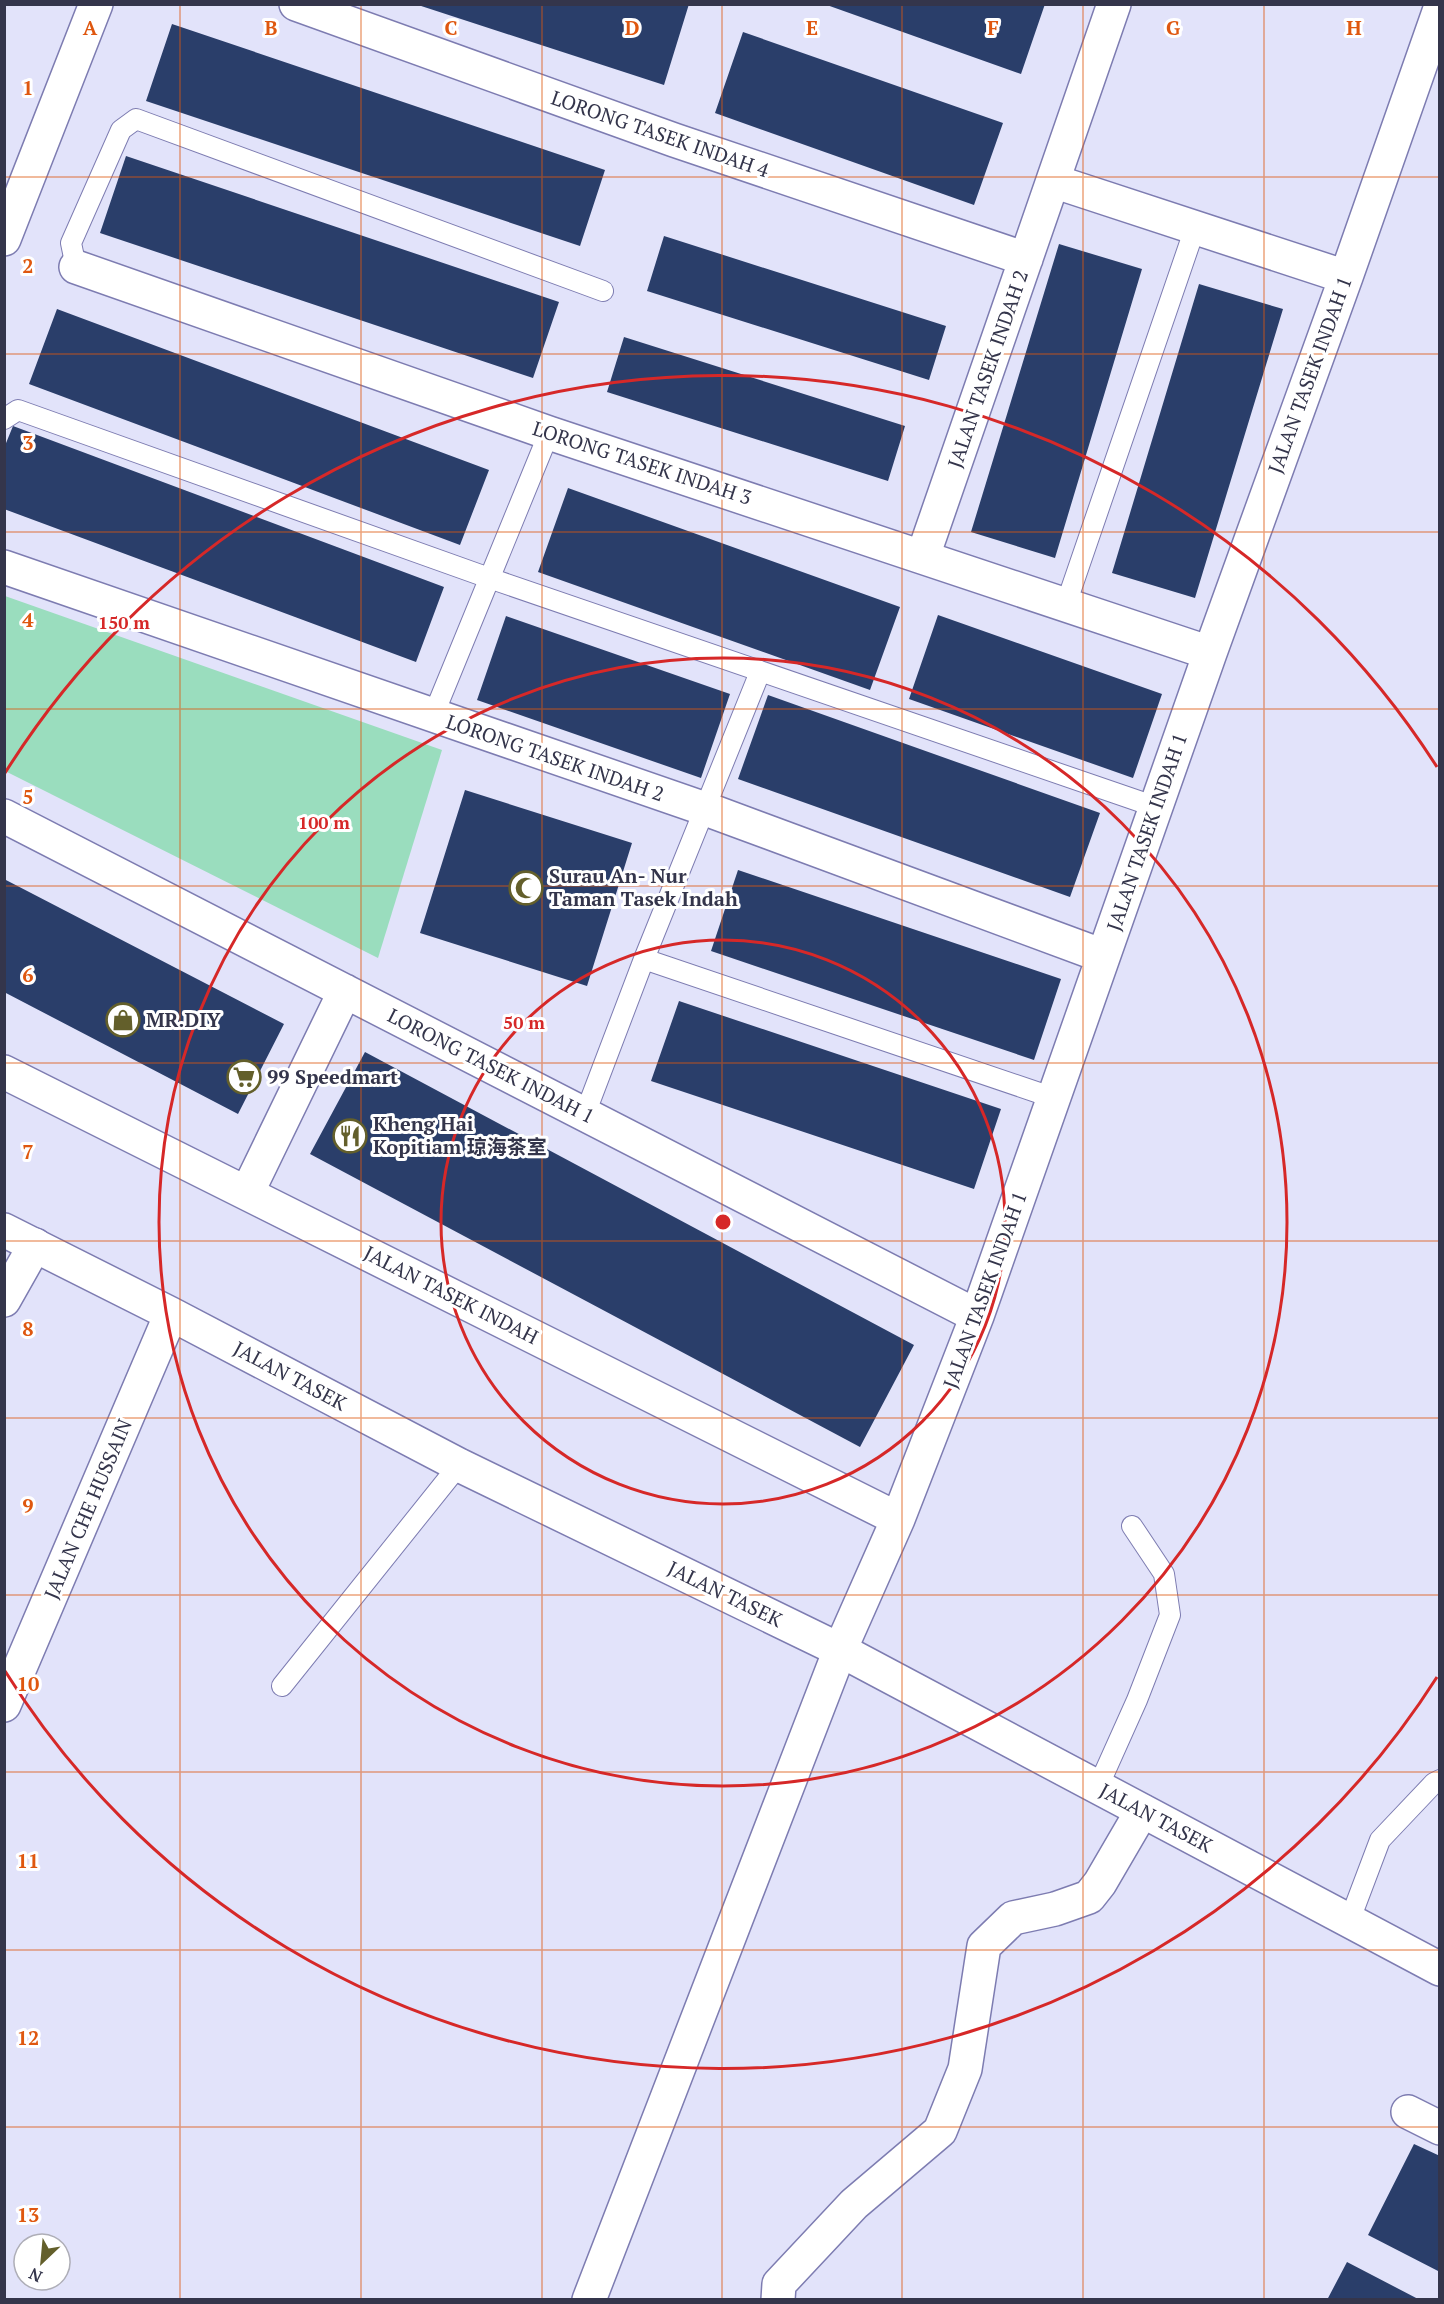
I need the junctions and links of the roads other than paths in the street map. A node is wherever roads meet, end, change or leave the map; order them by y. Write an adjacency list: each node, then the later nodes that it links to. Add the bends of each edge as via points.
1 (96, 4): 7 (street)
2 (296, 4): 8 (street, LORONG TASEK INDAH 4, via 674,140)
3 (1114, 4): 5 (street, JALAN TASEK INDAH 2)
4 (1440, 9): 10 (street, JALAN TASEK INDAH 1)
5 (1053, 181): 6 (street); 8 (street, JALAN TASEK INDAH 2)
6 (1195, 228): 10 (street); 17 (lane)
7 (4, 239)
8 (1026, 259): 14 (street, JALAN TASEK INDAH 2)
9 (76, 267): 11 (lane, via 71,243 121,130 136,119); 13 (street, LORONG TASEK INDAH 3)
10 (1346, 277): 18 (street, JALAN TASEK INDAH 1)
11 (603, 291)
12 (4, 419): 16 (lane, via 18,410)
13 (549, 433): 14 (street, LORONG TASEK INDAH 3); 16 (lane)
14 (923, 556): 17 (street, LORONG TASEK INDAH 3)
15 (4, 567): 20 (street, LORONG TASEK INDAH 2)
16 (489, 578): 19 (lane); 20 (lane)
17 (1066, 604): 18 (street, LORONG TASEK INDAH 3)
18 (1210, 653): 21 (street, JALAN TASEK INDAH 1)
19 (760, 672): 21 (lane); 22 (lane)
20 (433, 716): 22 (street, LORONG TASEK INDAH 2)
21 (1156, 807): 24 (street, JALAN TASEK INDAH 1)
22 (706, 809): 24 (street, LORONG TASEK INDAH 2); 25 (lane)
23 (4, 816): 26 (street, LORONG TASEK INDAH 1)
24 (1103, 956): 28 (street, JALAN TASEK INDAH 1)
25 (644, 959): 28 (lane); 29 (lane)
26 (345, 991): 29 (street, LORONG TASEK INDAH 1); 30 (street)
27 (4, 1072): 30 (street, JALAN TASEK INDAH)
28 (1054, 1098): 35 (street, JALAN TASEK INDAH 1)
29 (585, 1114): 35 (street, LORONG TASEK INDAH 1)
30 (247, 1193): 37 (street, JALAN TASEK INDAH)
31 (4, 1230): 32 (street, JALAN TASEK)
32 (35, 1245): 33 (street); 34 (street, JALAN TASEK)
33 (4, 1300)
34 (171, 1314): 36 (street, JALAN TASEK); 41 (street, JALAN CHE HUSSAIN)
35 (977, 1316): 37 (street, JALAN TASEK INDAH 1)
36 (459, 1465): 39 (street, JALAN TASEK); 40 (lane)
37 (898, 1519): 39 (street, JALAN TASEK INDAH 1)
38 (1132, 1526): 43 (lane, via 1164,1574 1170,1615)
39 (840, 1650): 43 (street, JALAN TASEK); 49 (street, JALAN TASEK INDAH 1)
40 (282, 1686)
41 (4, 1705)
42 (1440, 1780): 45 (lane, via 1380,1840)
43 (1098, 1787): 44 (street, JALAN TASEK)
44 (1142, 1811): 45 (street, JALAN TASEK); 50 (street, via 1089,1897 1055,1910 1013,1918 984,1946 964,2069 940,2131 854,2204 779,2284)
45 (1349, 1922): 46 (street, JALAN TASEK)
46 (1440, 1969)
47 (1408, 2112): 48 (street)
48 (1440, 2128)
49 (589, 2300)
50 (778, 2300)

